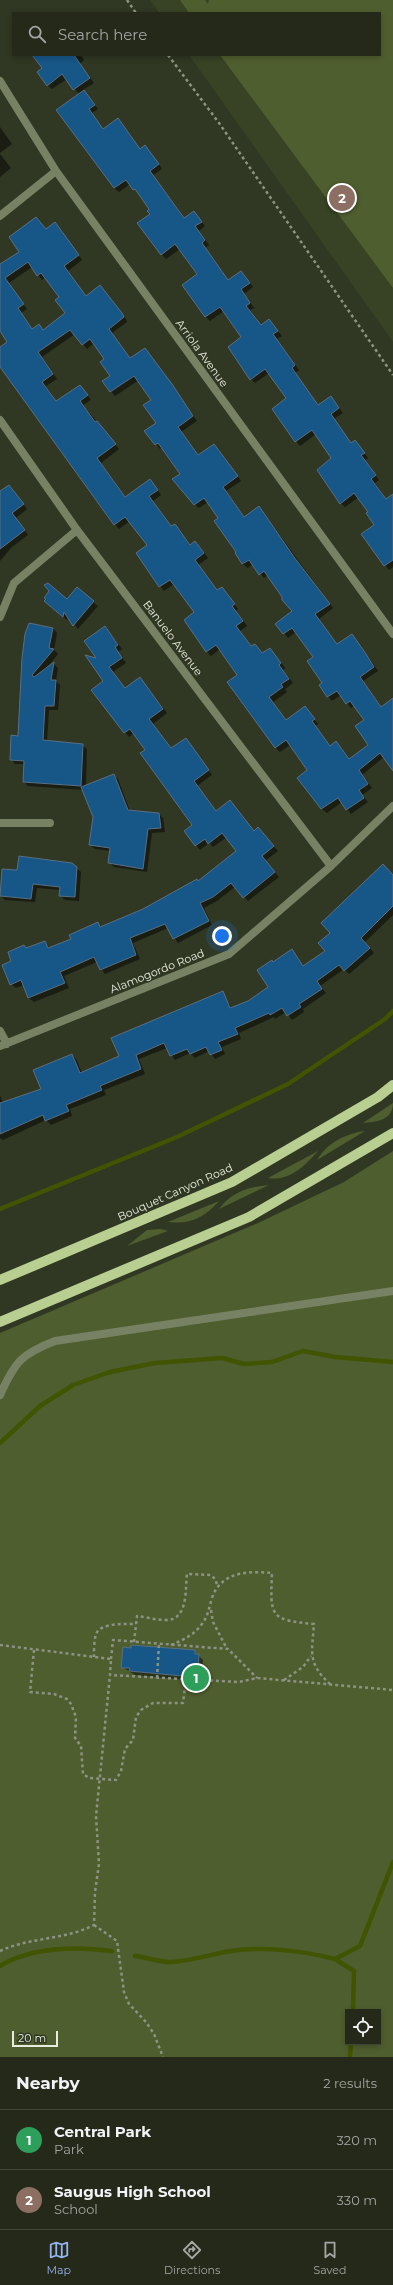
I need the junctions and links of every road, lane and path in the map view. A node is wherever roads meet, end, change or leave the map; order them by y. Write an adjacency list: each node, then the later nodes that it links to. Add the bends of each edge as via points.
1 (127, 0): 2 (path)
2 (135, 12)
3 (169, 56): 7 (path, via 219,122)
4 (0, 81): 5 (street, Arriola Avenue)
5 (56, 171): 6 (street); 11 (street, Arriola Avenue)
6 (0, 216)
7 (393, 375)
8 (0, 420): 9 (street, Banuelo Avenue)
9 (78, 530): 10 (street, via 14,583); 15 (street, Banuelo Avenue)
10 (0, 617)
11 (393, 634)
12 (393, 806): 15 (street, Alamogordo Road)
13 (0, 822): 14 (street)
14 (50, 823)
15 (331, 866): 17 (street, Alamogordo Road, via 229,954)
16 (0, 1031): 17 (street)
17 (4, 1045)
18 (393, 1085): 20 (main road, Bouquet Canyon Road, via 378,1097 232,1182)
19 (393, 1133): 22 (main road, via 249,1217)
20 (0, 1280)
21 (393, 1291): 23 (street, via 55,1341 30,1350 11,1372)
22 (0, 1322)
23 (0, 1396)
24 (217, 1588): 25 (path); 26 (path, via 216,1580 211,1575 187,1574 185,1604 176,1616 165,1620 137,1616); 33 (path, via 224,1580 236,1574 272,1573 270,1603 276,1615 288,1622 314,1624)
25 (210, 1607): 29 (path, via 202,1624 192,1635); 31 (path, via 212,1622)
26 (136, 1624): 27 (path); 34 (path, via 116,1624 97,1632)
27 (134, 1642): 28 (path); 35 (path, via 113,1640)
28 (159, 1644): 29 (path); 37 (path)
29 (171, 1645): 31 (path)
30 (0, 1646): 32 (path)
31 (228, 1649): 38 (path)
32 (34, 1650): 34 (path); 43 (path, via 30,1692 54,1694 71,1704 76,1717 75,1738 81,1746 83,1774 89,1778)
33 (311, 1656): 40 (path, via 304,1667); 41 (path, via 320,1675)
34 (94, 1657): 35 (path)
35 (111, 1659): 36 (path)
36 (110, 1675): 37 (path); 43 (path)
37 (157, 1678): 39 (path)
38 (257, 1678): 39 (path, via 239,1682); 40 (path)
39 (186, 1679): 43 (path, via 183,1703 153,1703 141,1710 136,1717 133,1740 125,1749 121,1771 116,1780)
40 (284, 1680): 41 (path)
41 (330, 1684): 42 (path)
42 (393, 1690)
43 (101, 1779): 44 (path, via 96,1816 99,1864)
44 (94, 1925): 45 (path, via 78,1933 42,1938 12,1945); 46 (path, via 117,1941 124,1992 129,2004 154,2034)
45 (0, 1951)
46 (163, 2057)

